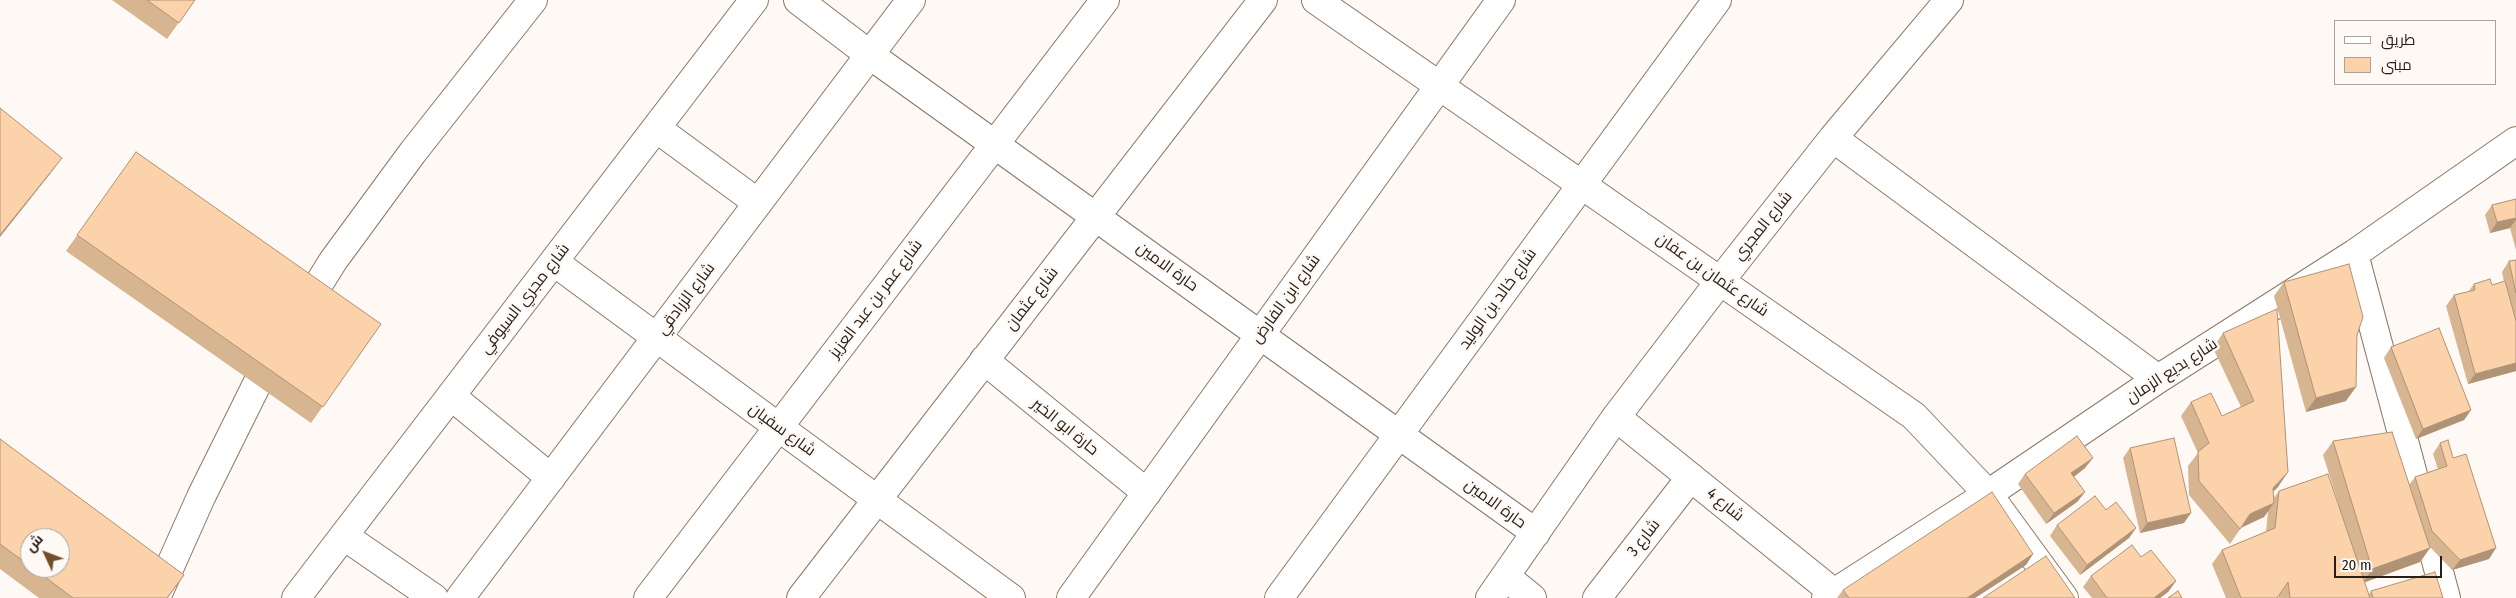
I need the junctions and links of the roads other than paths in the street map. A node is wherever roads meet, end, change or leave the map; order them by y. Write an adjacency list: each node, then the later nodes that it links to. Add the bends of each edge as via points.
1 (533, 0): 40 (street, via 413,152 333,261 262,376 201,497)
2 (754, 0): 13 (street, شارع مجري السيوفي)
3 (798, 0): 11 (street, حارة الامين)
4 (911, 0): 11 (street, شارع الزرادقي)
5 (1105, 0): 16 (street, شارع عمر بن عبد العزيز)
6 (1263, 0): 19 (street, شارع عثمان)
7 (1316, 0): 12 (street, شارع عثمان بن عفان)
8 (1501, 0): 12 (street, شارع ابن الفارض)
9 (1717, 0): 17 (street, شارع خالد بن الوليد)
10 (1950, 0): 14 (street, شارع المجري)
11 (870, 55): 16 (street, حارة الامين); 18 (street, شارع الزرادقي)
12 (1439, 86): 17 (street, شارع عثمان بن عفان); 23 (street, شارع ابن الفارض)
13 (656, 128): 18 (street); 21 (street, شارع مجري السيوفي)
14 (1833, 138): 22 (street, شارع المجري); 26 (street)
15 (2516, 141): 20 (street, شارع بديع الزمان)
16 (994, 144): 19 (street, حارة الامين); 29 (street, شارع عمر بن عبد العزيز)
17 (1582, 185): 22 (street, شارع عثمان بن عفان); 30 (street, شارع خالد بن الوليد)
18 (758, 203): 24 (street, شارع الزرادقي)
19 (1096, 216): 23 (street, حارة الامين); 25 (street, شارع عثمان)
20 (2354, 254): 26 (street, شارع بديع الزمان); 52 (street)
21 (554, 262): 24 (street, شارع سفيان); 27 (street, شارع مجري السيوفي)
22 (1720, 280): 28 (street, شارع المجري); 34 (street, شارع عثمان بن عفان, via 1914,416)
23 (1260, 335): 30 (street, حارة الامين); 33 (street, شارع ابن الفارض)
24 (657, 338): 29 (street, شارع سفيان); 32 (street, شارع الزرادقي)
25 (984, 360): 33 (street, حارة ابو الخير); 35 (street, شارع عثمان)
26 (2158, 379): 34 (street, شارع بديع الزمان)
27 (451, 396): 32 (street); 37 (street, شارع مجري السيوفي)
28 (1616, 417): 31 (street, شارع 4); 36 (street, شارع المجري)
29 (778, 427): 35 (street, شارع سفيان); 44 (street, شارع عمر بن عبد العزيز)
30 (1399, 434): 36 (street, حارة الامين); 48 (street, شارع خالد بن الوليد)
31 (1691, 477): 39 (street, شارع 4); 50 (street, شارع 3)
32 (551, 478): 43 (street, شارع الزرادقي)
33 (1147, 494): 47 (street, شارع ابن الفارض)
34 (1988, 494): 39 (street, شارع بديع الزمان); 51 (street, شارع عثمان بن عفان)
35 (877, 499): 45 (street, شارع عثمان); 46 (street, شارع سفيان)
36 (1536, 533): 38 (street, شارع المجري)
37 (344, 536): 41 (street, شارع مجري السيوفي); 42 (street)
38 (1498, 588): 49 (street)
39 (1830, 596)
40 (156, 598)
41 (297, 598)
42 (434, 598)
43 (460, 598)
44 (648, 598)
45 (801, 598)
46 (1011, 598)
47 (1071, 598)
48 (1279, 598)
49 (1532, 598)
50 (1597, 598)
51 (2064, 598)
52 (2446, 598)

